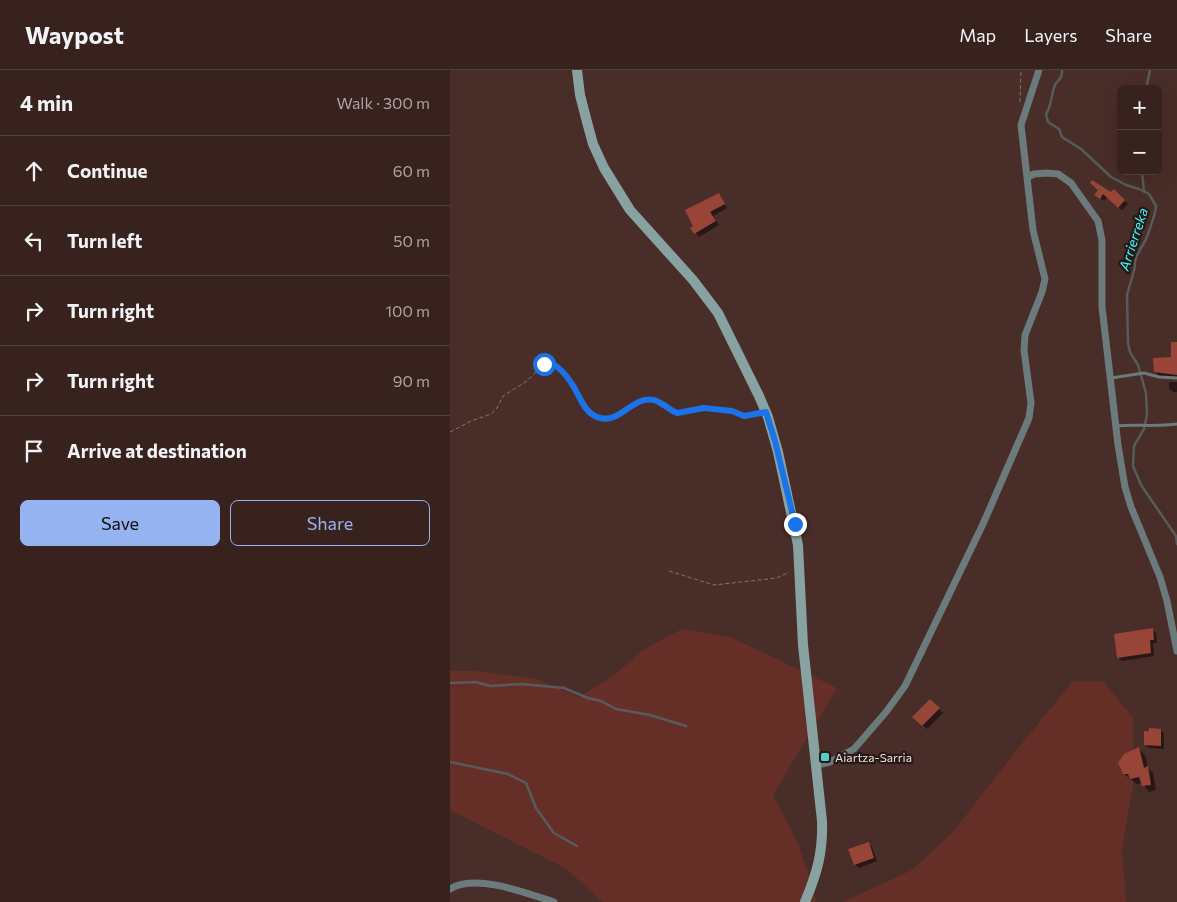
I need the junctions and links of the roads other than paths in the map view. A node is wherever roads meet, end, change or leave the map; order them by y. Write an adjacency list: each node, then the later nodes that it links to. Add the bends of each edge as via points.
1 (577, 70): 9 (street, via 593,144 604,168 630,210 718,313 766,412 795,524 802,645)
2 (1039, 70): 3 (street, via 1021,124)
3 (1028, 177): 4 (street, via 1040,173 1058,174 1071,183 1098,221 1102,240 1102,307); 9 (street, via 1032,230 1045,279 1025,335 1031,403 1029,418 983,524 905,686 854,749)
4 (1110, 378): 5 (lane, via 1144,373); 7 (street)
5 (1177, 378)
6 (1177, 424): 7 (lane)
7 (1115, 426): 8 (street, via 1125,487 1160,577)
8 (1177, 651)
9 (817, 765): 12 (street, via 823,841 818,870)
10 (450, 889): 11 (street, via 472,882)
11 (554, 902)
12 (805, 902)

